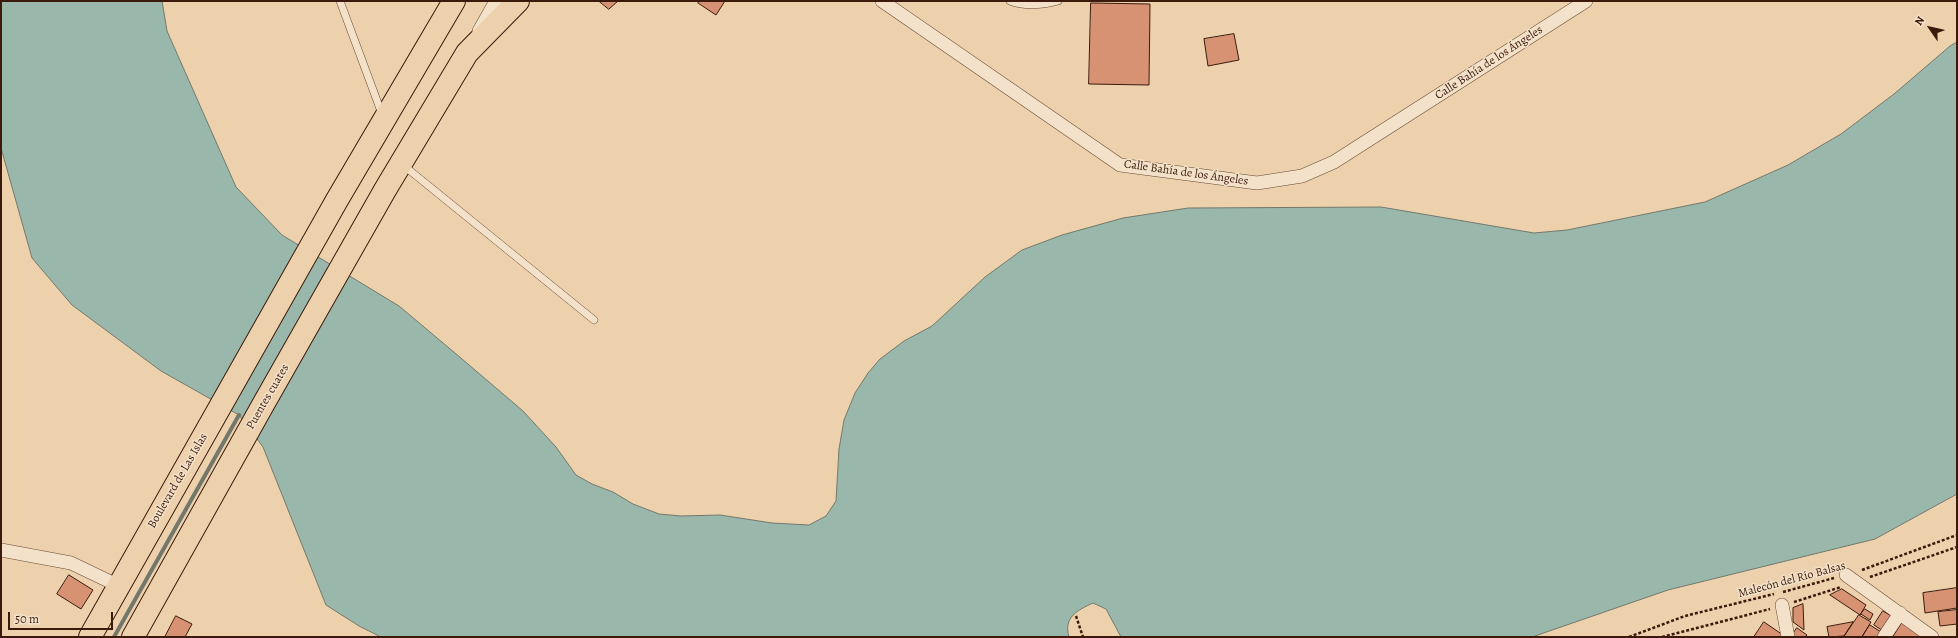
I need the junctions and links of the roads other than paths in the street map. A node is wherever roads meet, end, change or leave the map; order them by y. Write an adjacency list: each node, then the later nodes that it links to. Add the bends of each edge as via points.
1 (340, 1): 10 (lane)
2 (454, 1): 10 (highway)
3 (496, 1): 9 (street)
4 (518, 1): 9 (highway, Puentes cuates)
5 (882, 1): 8 (street, Calle Bahía de los Ángeles, via 1120,164 1257,183 1302,176 1334,162)
6 (1010, 1): 7 (lane, via 1017,4 1048,4)
7 (1058, 1)
8 (1586, 1)
9 (466, 53): 11 (highway, Puentes cuates)
10 (384, 120): 15 (highway, Boulevard de Las Islas)
11 (401, 164): 12 (lane); 20 (highway, Puentes cuates)
12 (594, 320)
13 (1, 550): 15 (street, via 71,563)
14 (1852, 578): 17 (street)
15 (119, 586): 19 (highway)
16 (1782, 605): 18 (street)
17 (1900, 613): 21 (street); 22 (street)
18 (1788, 632)
19 (90, 637)
20 (133, 637)
21 (1884, 637)
22 (1932, 637)

